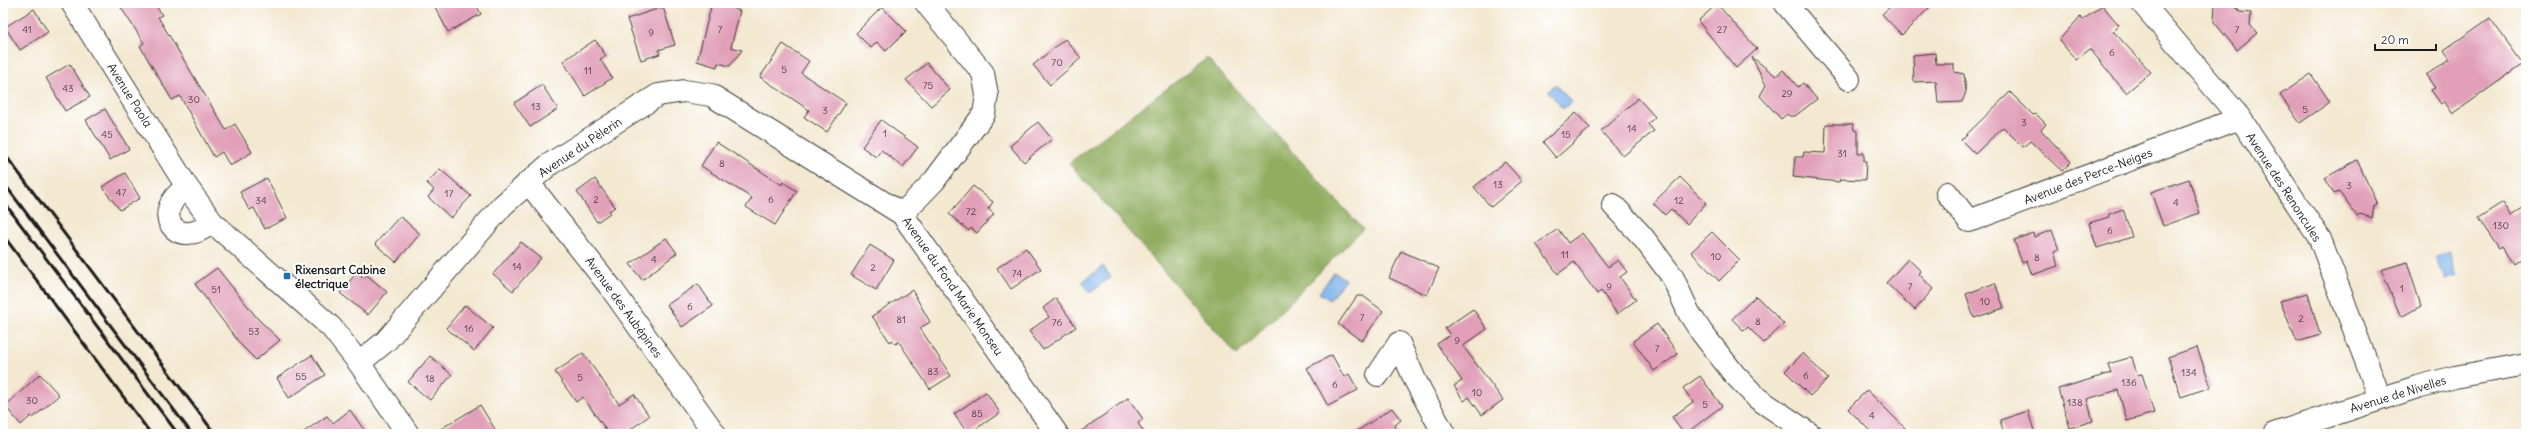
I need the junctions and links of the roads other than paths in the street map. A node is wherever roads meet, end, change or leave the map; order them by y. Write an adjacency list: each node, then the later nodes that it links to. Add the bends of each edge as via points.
1 (72, 3): 8 (street, Avenue Paola)
2 (926, 3): 11 (street, Avenue du Fond Marie Monseu, via 983,73 988,95 984,114 934,181)
3 (1785, 3): 5 (street)
4 (2142, 3): 6 (street, Avenue des Renoncules)
5 (1849, 79)
6 (2240, 118): 9 (street, Avenue des Perce-Neiges, via 1969,221); 16 (street, Avenue des Renoncules, via 2320,239)
7 (528, 182): 11 (street, Avenue du Pèlerin, via 550,164 658,95 684,91 711,95); 13 (street, Avenue du Pèlerin, via 503,206 386,341); 18 (street, Avenue des Aubépines, via 611,288)
8 (187, 187): 12 (street, Avenue Paola); 12 (street, via 171,201 168,219 172,227 184,234 195,234)
9 (1947, 193)
10 (1613, 205): 21 (street, via 1642,236 1672,276 1689,313 1734,374 1757,398)
11 (902, 214): 19 (street, Avenue du Fond Marie Monseu)
12 (212, 222): 13 (street, Avenue Paola, via 311,308)
13 (359, 363): 17 (street)
14 (2526, 364): 16 (street, Avenue de Nivelles, via 2455,377)
15 (1378, 375): 20 (street, via 1399,343 1415,380)
16 (2380, 398): 22 (street, Avenue de Nivelles)
17 (408, 434)
18 (715, 434)
19 (1057, 434)
20 (1444, 434)
21 (1810, 434)
22 (2274, 434)

